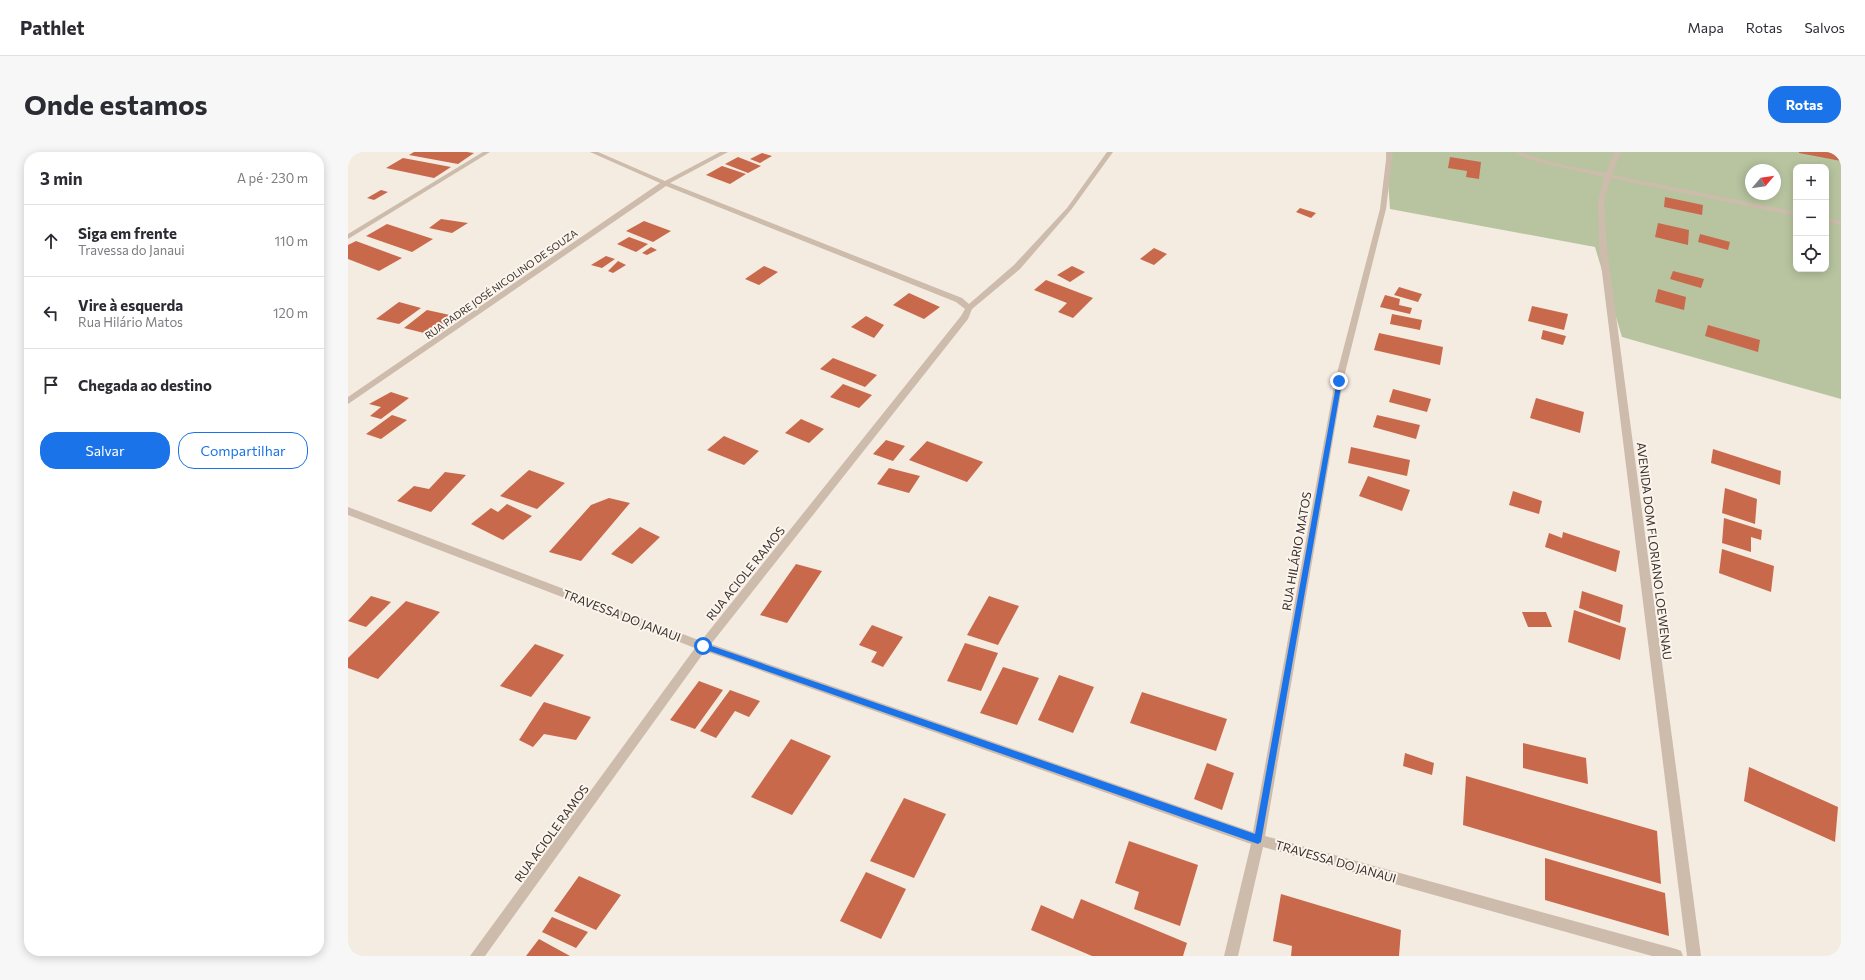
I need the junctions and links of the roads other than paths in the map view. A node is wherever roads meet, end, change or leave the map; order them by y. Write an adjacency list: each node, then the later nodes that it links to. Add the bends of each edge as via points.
1 (487, 152): 13 (street)
2 (593, 152): 9 (street)
3 (725, 152): 9 (street, RUA PADRE JOSÉ NICOLINO DE SOUZA)
4 (1110, 152): 14 (street, RUA ACIOLE RAMOS, via 1070,209 1017,267)
5 (1390, 152): 18 (street, RUA HILÁRIO MATOS, via 1382,209 1339,381)
6 (1517, 152): 8 (street, via 1532,159)
7 (1618, 152): 8 (street, AVENIDA DOM FLORIANO LOEWENAU)
8 (1608, 176): 10 (street); 22 (street, AVENIDA DOM FLORIANO LOEWENAU, via 1601,201 1603,248)
9 (665, 182): 14 (street, via 959,300); 15 (street, RUA PADRE JOSÉ NICOLINO DE SOUZA)
10 (1793, 213)
11 (1829, 221): 12 (street)
12 (1841, 223)
13 (348, 236)
14 (969, 308): 17 (street, RUA ACIOLE RAMOS, via 965,317)
15 (348, 401)
16 (348, 511): 17 (street, TRAVESSA DO JANAUI)
17 (703, 646): 18 (street, TRAVESSA DO JANAUI); 19 (street, RUA ACIOLE RAMOS)
18 (1258, 840): 20 (street, RUA HILÁRIO MATOS); 21 (street, TRAVESSA DO JANAUI)
19 (477, 956)
20 (1231, 956)
21 (1676, 956)
22 (1694, 956)

